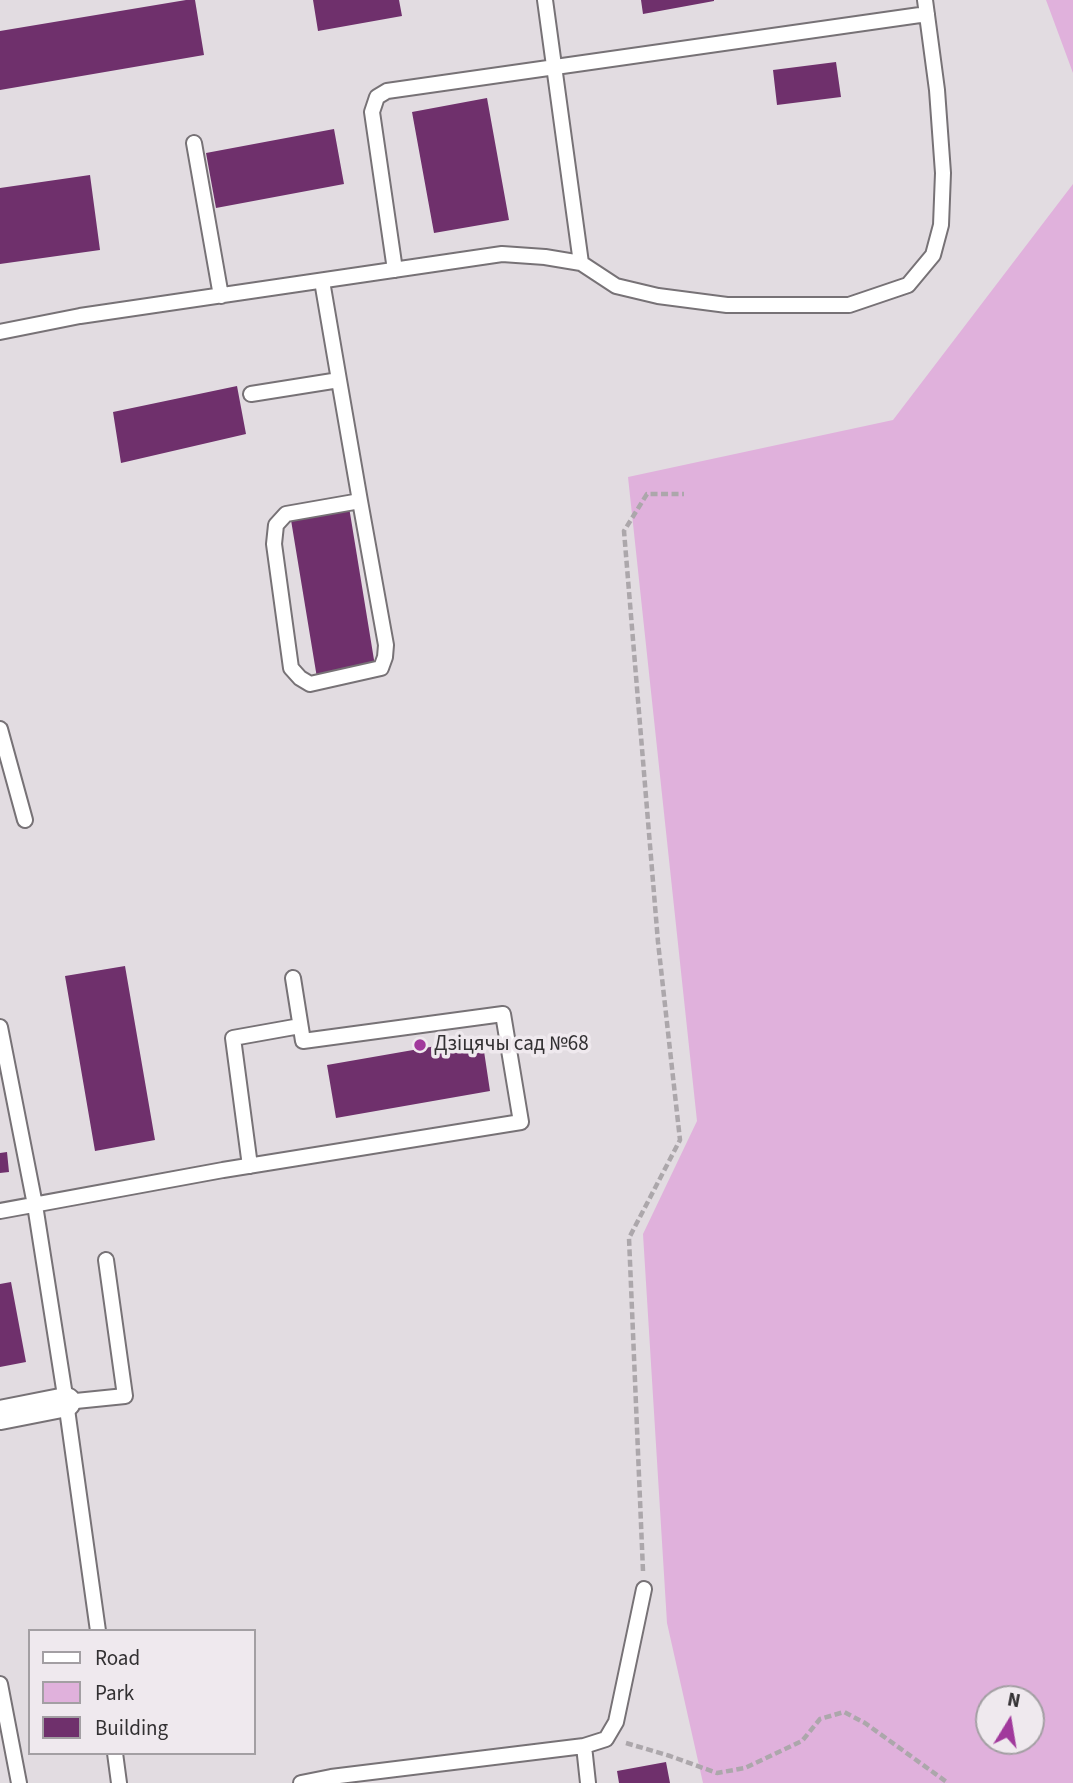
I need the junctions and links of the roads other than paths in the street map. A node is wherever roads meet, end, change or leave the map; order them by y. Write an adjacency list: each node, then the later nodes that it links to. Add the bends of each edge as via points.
1 (545, 0): 3 (lane)
2 (926, 7): 3 (lane); 5 (lane, via 943,173 941,225 933,255 908,285 849,305 727,305 617,286)
3 (556, 68): 5 (lane); 6 (lane, via 387,90 377,97 372,112)
4 (194, 143): 8 (lane)
5 (581, 263): 6 (lane, via 502,254)
6 (395, 270): 7 (lane)
7 (322, 281): 8 (lane); 10 (lane)
8 (221, 296): 9 (lane)
9 (0, 332)
10 (339, 380): 11 (lane); 12 (lane)
11 (251, 394)
12 (360, 501): 12 (lane, via 385,657 381,668 310,684 291,668 274,544 276,526 286,514)
13 (0, 729): 14 (lane)
14 (25, 820)
15 (292, 978): 16 (lane)
16 (300, 1026): 18 (lane, via 233,1038); 18 (lane, via 303,1041 503,1014 521,1122)
17 (0, 1027): 19 (lane)
18 (250, 1166): 19 (lane)
19 (35, 1205): 20 (lane); 22 (lane)
20 (0, 1211)
21 (106, 1261): 22 (lane, via 125,1396)
22 (66, 1402): 23 (street); 25 (lane)
23 (0, 1415)
24 (644, 1589): 27 (lane, via 616,1722 606,1739)
25 (98, 1629)
26 (0, 1684): 30 (lane)
27 (583, 1746): 29 (lane); 33 (lane)
28 (115, 1755): 31 (lane)
29 (332, 1780): 32 (lane)
30 (19, 1783)
31 (119, 1783)
32 (301, 1783)
33 (588, 1783)

